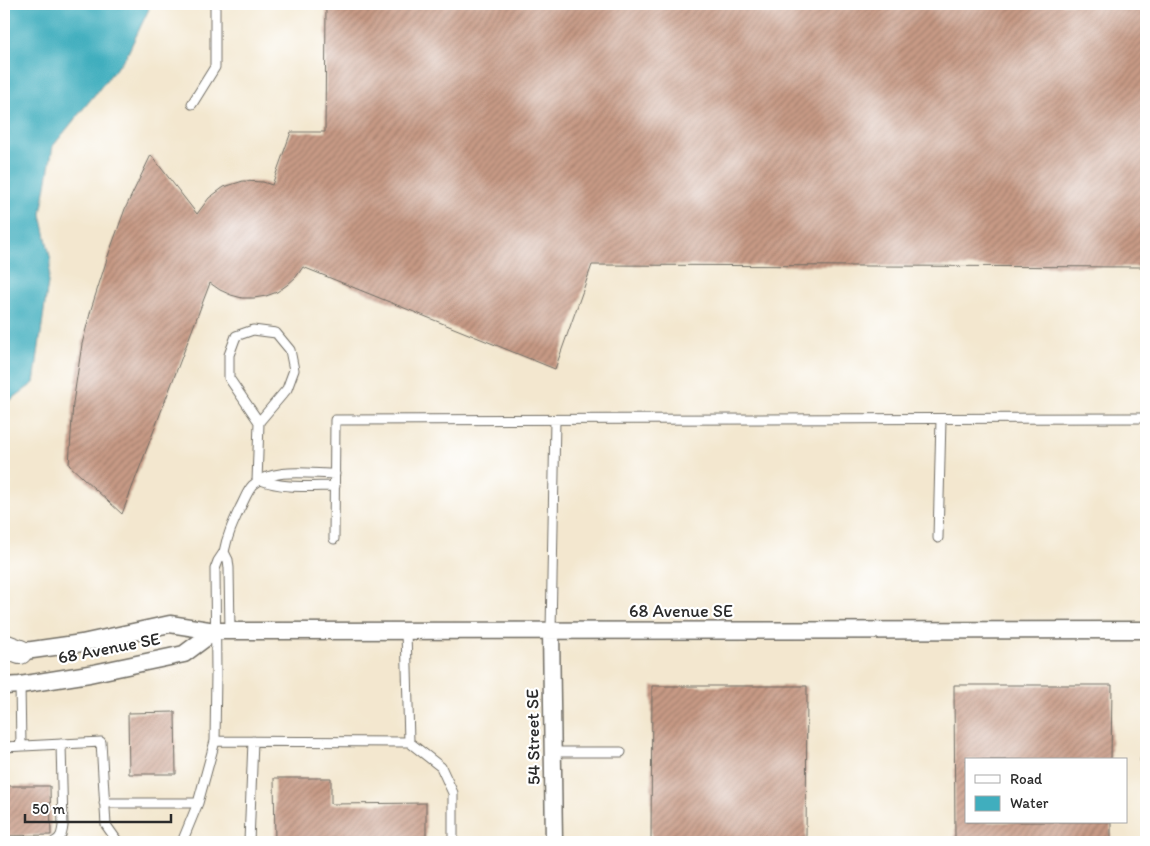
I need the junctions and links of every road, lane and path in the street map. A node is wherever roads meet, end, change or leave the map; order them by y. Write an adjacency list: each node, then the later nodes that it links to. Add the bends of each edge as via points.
1 (215, 4): 2 (lane, via 215,67)
2 (192, 104)
3 (1146, 418): 4 (lane)
4 (941, 419): 5 (lane); 10 (lane)
5 (555, 420): 7 (lane, via 335,420); 16 (lane)
6 (259, 422): 6 (lane, via 287,389 294,370 290,350 276,333 253,330 236,336 229,356 229,378); 8 (lane)
7 (335, 474): 8 (lane, via 282,473); 9 (lane)
8 (259, 481): 9 (lane); 12 (lane, via 249,490 230,528)
9 (335, 486): 11 (lane)
10 (938, 538)
11 (334, 539)
12 (224, 552): 14 (lane, via 229,568); 14 (lane, via 215,569)
13 (1146, 630): 16 (street, 68 Avenue SE)
14 (223, 631): 15 (street, 68 Avenue SE); 17 (street, 68 Avenue SE, via 170,624 82,643); 18 (street, 68 Avenue SE, via 184,654 89,674); 19 (lane, via 216,673)
15 (406, 631): 16 (street, 68 Avenue SE); 21 (lane)
16 (552, 631): 25 (street, 54 Street SE)
17 (9, 651)
18 (12, 685): 23 (lane)
19 (215, 740): 20 (lane); 28 (lane)
20 (253, 741): 21 (lane); 32 (lane)
21 (409, 742): 33 (lane, via 441,767 453,793)
22 (61, 744): 23 (lane); 27 (lane, via 101,742); 29 (lane, via 63,826 60,838)
23 (21, 746): 24 (lane)
24 (4, 747)
25 (553, 752): 26 (lane); 34 (street, 54 Street SE)
26 (621, 752)
27 (104, 803): 28 (lane); 30 (lane, via 106,825)
28 (198, 803): 31 (lane)
29 (54, 842)
30 (118, 842)
31 (182, 842)
32 (249, 842)
33 (452, 842)
34 (554, 842)

